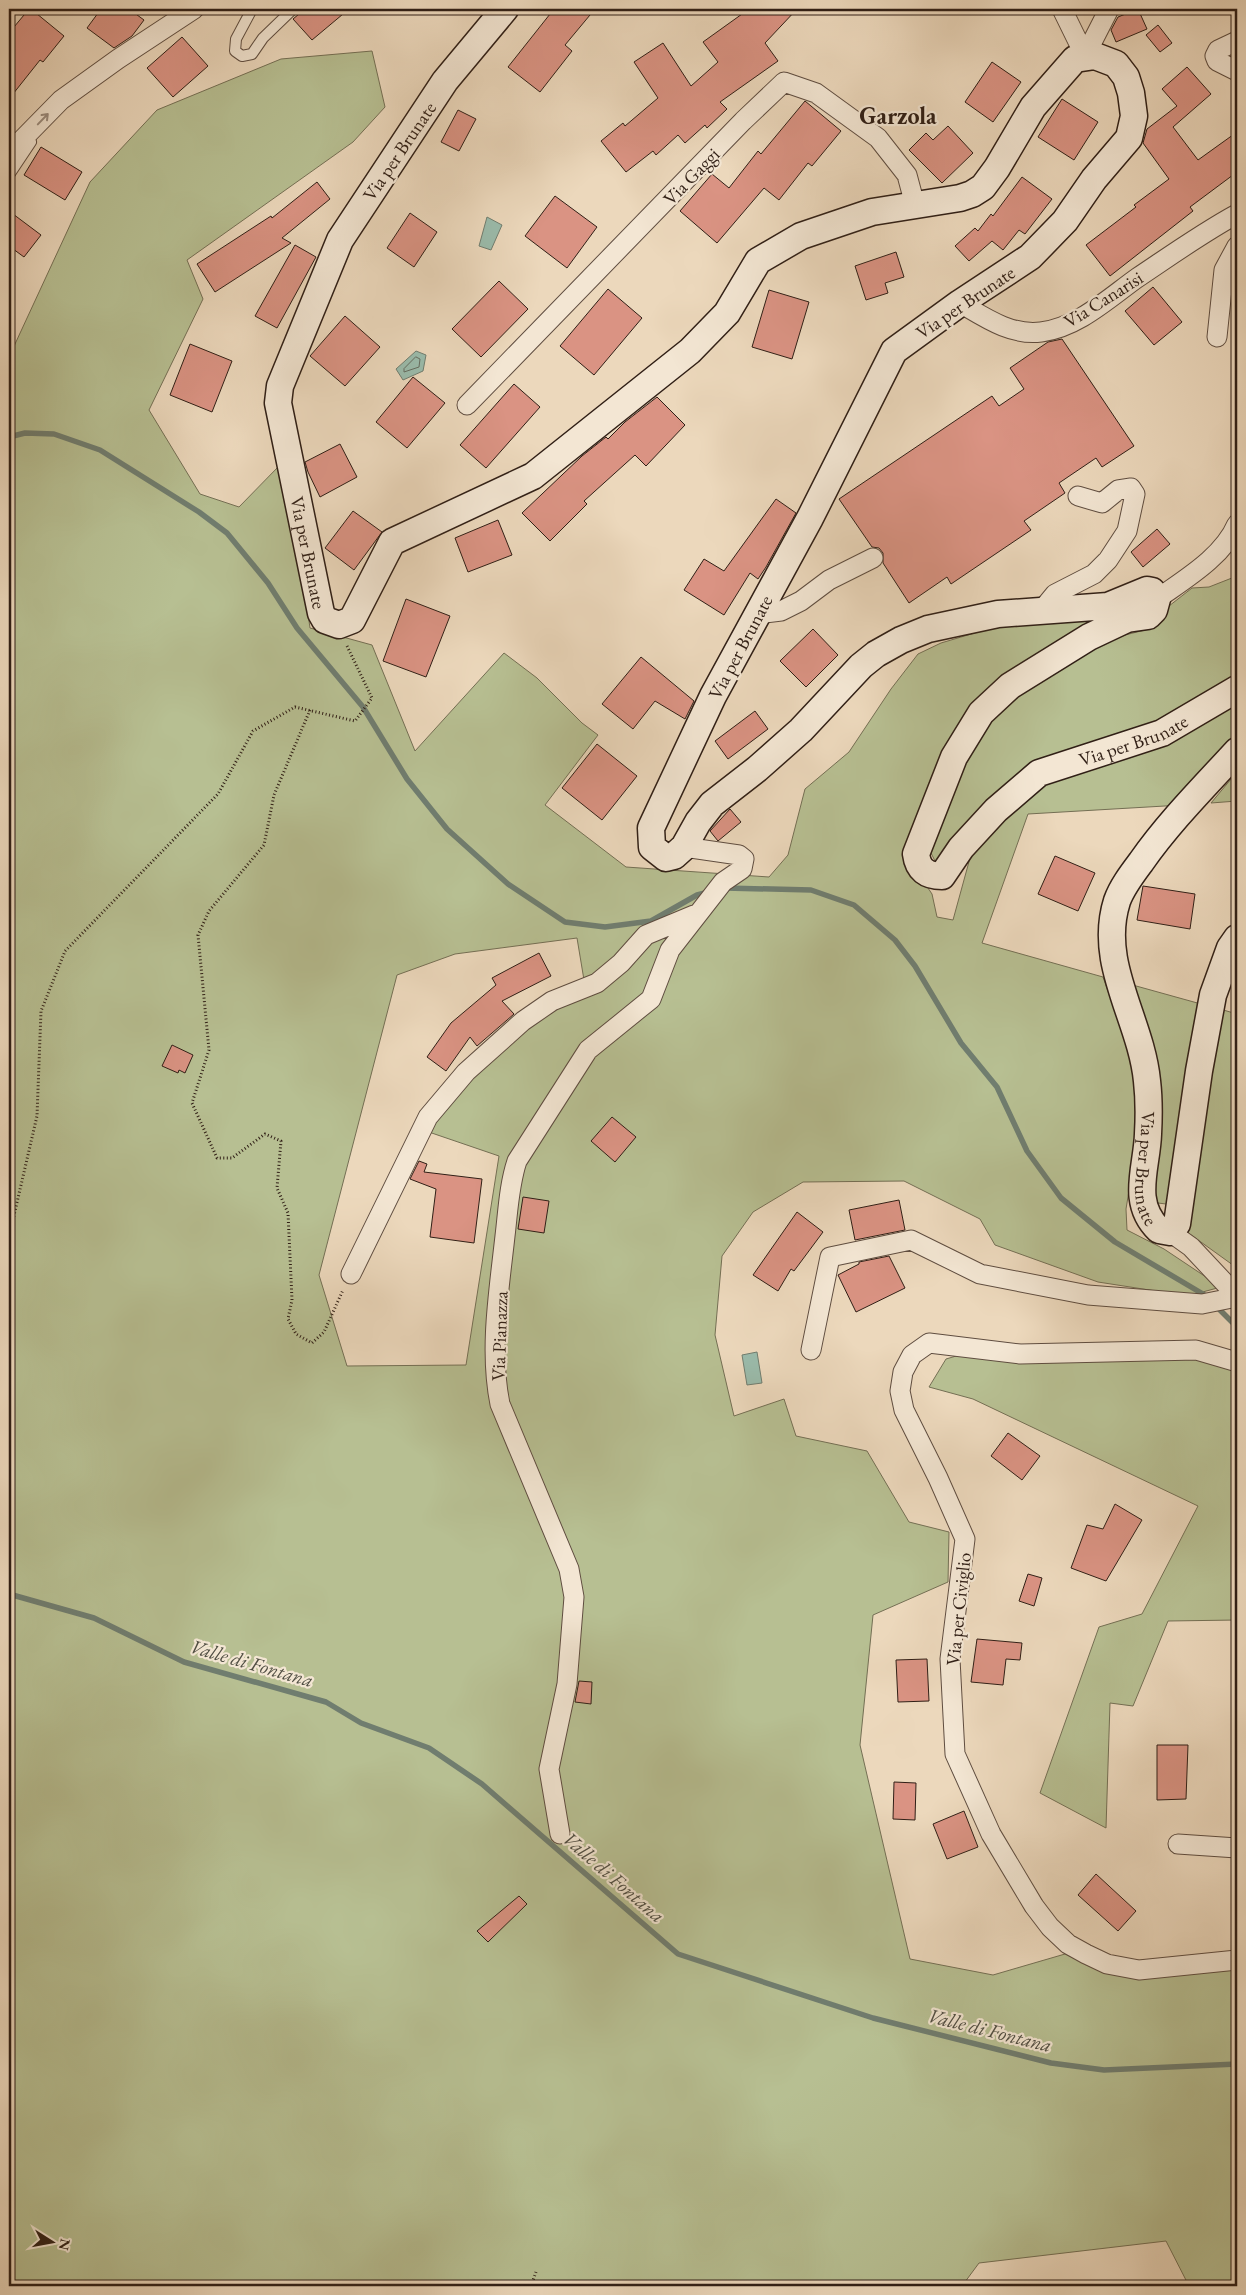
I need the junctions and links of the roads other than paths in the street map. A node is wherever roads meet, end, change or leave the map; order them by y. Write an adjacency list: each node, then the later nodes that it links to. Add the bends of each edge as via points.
1 (194, 9): 10 (street, one-way to 1, via 61,100)
2 (252, 9): 3 (lane, via 236,38 235,52 242,56 252,54 263,38)
3 (293, 9)
4 (505, 9): 13 (street, Via per Brunate, via 445,82 340,240 280,386 278,402 325,620 334,624 352,620 392,542 533,476 690,351 727,313 758,261 801,236 872,212)
5 (1062, 9): 8 (street)
6 (1109, 9): 8 (street)
7 (1237, 41): 9 (street, via 1218,50 1215,56 1217,62)
8 (1085, 56): 13 (street, Via per Brunate, via 1075,59 1033,107 997,168 982,186 960,198); 16 (street, Via per Brunate, via 1116,64 1126,77 1134,116 1129,138 1094,179 1065,222 1030,257)
9 (1237, 71)
10 (26, 136): 11 (street); 12 (lane, via 31,142)
11 (9, 153)
12 (9, 175)
13 (915, 205): 18 (street, Via Gaggi, via 907,175 878,138 816,93 784,82)
14 (1237, 214): 16 (street, Via Canarisi, via 1204,232 1087,314 1058,328 1041,333 1021,332 994,323)
15 (1237, 246): 17 (street, via 1224,270)
16 (960, 303): 24 (street, Via per Brunate, via 894,351)
17 (1217, 337)
18 (467, 405)
19 (1078, 496): 23 (street, via 1102,502 1118,490 1131,488 1135,494 1127,531 1108,560 1094,574 1055,594)
20 (1237, 524): 22 (street, via 1234,532 1204,565)
21 (873, 558): 24 (street, via 829,580 788,608)
22 (1157, 599): 23 (street, via 1152,591 1147,590 1108,606); 25 (street, Via per Brunate, via 1148,616 1127,619 1089,637 1010,686 980,713 954,757 920,841 917,864 924,872 942,876 996,810 1039,773 1162,733)
23 (1040, 611): 27 (street, via 998,614 928,630 876,654 801,730 712,804)
24 (758, 614): 27 (street, Via per Brunate, via 713,696 650,828 652,847 658,854 666,858 674,856)
25 (1237, 689)
26 (1237, 751): 30 (street, Via per Brunate, via 1158,837 1128,879 1113,918 1118,981 1141,1046 1147,1079 1148,1135 1143,1204 1151,1222 1159,1230)
27 (684, 847): 28 (street, Via Pianazza, via 739,855 744,859 742,869 723,882)
28 (695, 915): 31 (street, Via Pianazza, via 646,935 622,963 597,983 552,1001 537,1011 466,1072 428,1117); 35 (street, Via Pianazza, via 670,950 651,999 588,1050 517,1161 512,1176 494,1362 500,1404 569,1569 574,1597 567,1684 550,1769)
29 (1237, 938): 30 (street, via 1230,948 1213,995 1180,1209 1177,1224)
30 (1170, 1232): 32 (street, via 1191,1247)
31 (351, 1274)
32 (1237, 1296): 33 (street, via 1202,1304 1088,1295 980,1274 911,1240 830,1258)
33 (811, 1350)
34 (1237, 1362): 38 (street, Via per Civiglio, via 1196,1350 1020,1354 929,1343 912,1355 903,1372 900,1391 904,1410 965,1538 950,1659 955,1754 991,1834 1050,1927 1068,1944 1086,1954 1107,1964 1139,1970)
35 (560, 1834)
36 (1178, 1844): 37 (street)
37 (1237, 1848)
38 (1237, 1960)

